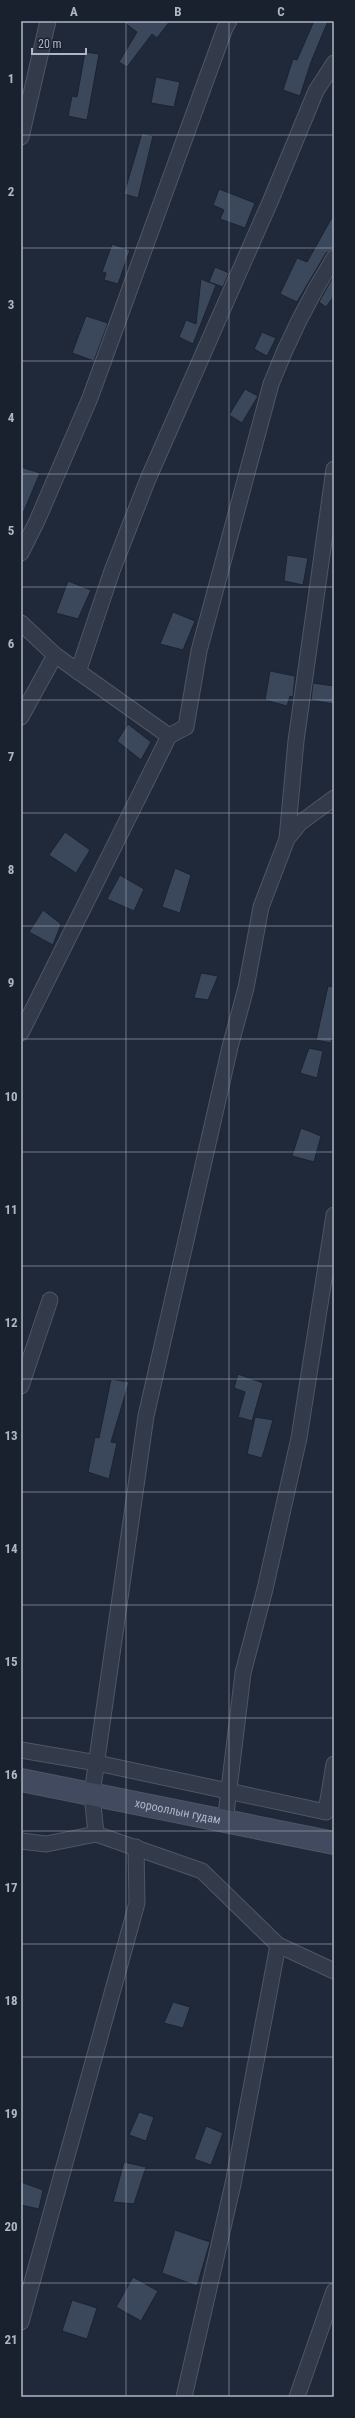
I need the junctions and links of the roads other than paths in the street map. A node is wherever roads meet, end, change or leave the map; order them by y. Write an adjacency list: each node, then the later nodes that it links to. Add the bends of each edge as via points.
1 (48, 21): 4 (street)
2 (229, 21): 7 (street, via 90,398)
3 (334, 63): 10 (street, via 316,91 148,479 112,571)
4 (21, 136)
5 (334, 258): 12 (street, via 283,353 271,384 199,651 186,727)
6 (334, 469): 14 (street, via 296,741)
7 (21, 553)
8 (21, 623): 9 (street)
9 (54, 655): 10 (street); 11 (street)
10 (78, 672): 12 (street)
11 (21, 717)
12 (169, 736): 15 (street)
13 (334, 798): 14 (street, via 300,823)
14 (287, 839): 20 (street, via 261,907 246,988 230,1047 146,1416)
15 (21, 1033)
16 (334, 1216): 23 (street, via 299,1438 243,1673)
17 (50, 1300): 18 (street)
18 (21, 1386)
19 (21, 1750): 20 (street)
20 (97, 1763): 23 (street); 24 (street)
21 (334, 1764): 25 (street)
22 (21, 1780): 24 (main road, хорооллын гудам)
23 (228, 1792): 25 (street); 26 (street)
24 (92, 1794): 26 (main road, хорооллын гудам); 27 (street)
25 (330, 1812)
26 (225, 1822): 29 (main road, хорооллын гудам)
27 (96, 1834): 28 (street, via 46,1844); 30 (street)
28 (21, 1841)
29 (334, 1843)
30 (136, 1847): 31 (street, via 202,1871); 34 (street, via 137,1903)
31 (278, 1945): 32 (street); 35 (street, via 233,2184)
32 (334, 1971)
33 (334, 2291): 36 (street)
34 (21, 2322)
35 (184, 2397)
36 (297, 2397)

